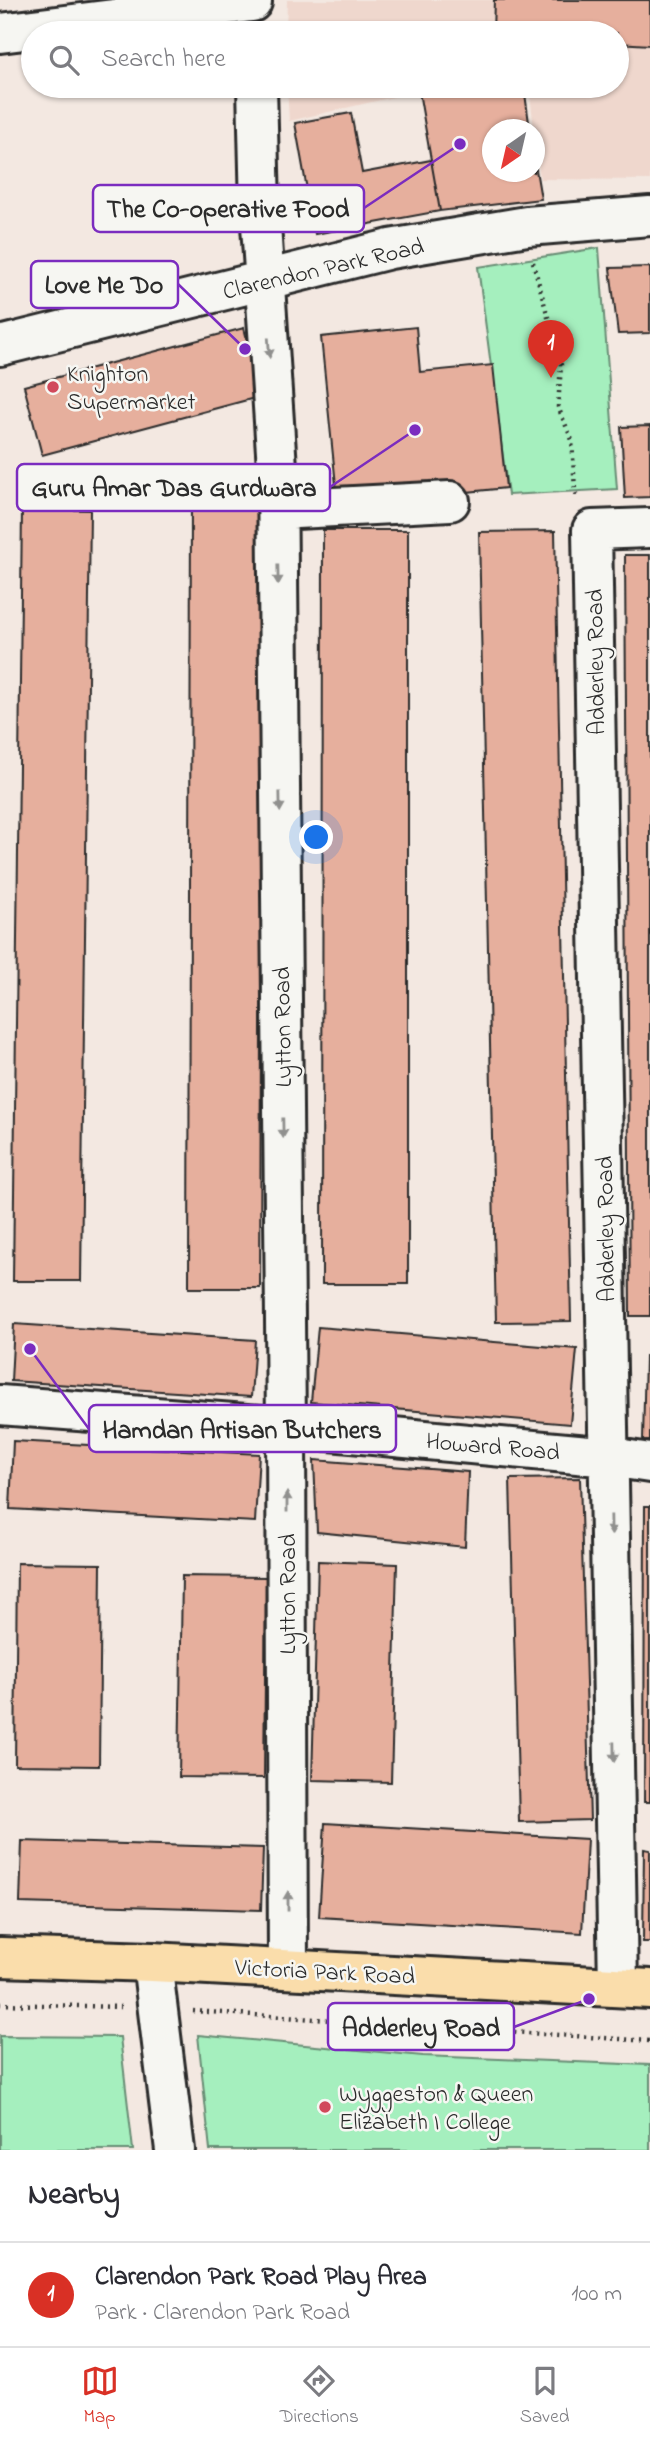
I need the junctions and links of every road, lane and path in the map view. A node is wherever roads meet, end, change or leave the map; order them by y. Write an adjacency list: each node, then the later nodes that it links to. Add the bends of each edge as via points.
1 (253, 12): 2 (street)
2 (145, 21)
3 (21, 31): 4 (street)
4 (0, 33)
5 (258, 99): 8 (street, Lytton Road)
6 (650, 216): 8 (street, Clarendon Park Road, via 527,226 390,249)
7 (533, 258): 10 (path, via 561,365 558,407 572,440)
8 (265, 280): 9 (street, Clarendon Park Road); 12 (street, Lytton Road, one-way to 12)
9 (0, 346)
10 (575, 491)
11 (450, 501): 12 (street)
12 (277, 510): 15 (street, Lytton Road, one-way to 15)
13 (650, 528): 16 (street, Adderley Road, via 592,530)
14 (0, 1405): 15 (street, Howard Road)
15 (286, 1427): 16 (street, Howard Road); 20 (street, Lytton Road, one-way to 15)
16 (610, 1457): 17 (street, Howard Road); 21 (street, Adderley Road, one-way to 21)
17 (650, 1463)
18 (0, 1957): 19 (main road, Victoria Park Road)
19 (152, 1962): 20 (main road, Victoria Park Road); 23 (street)
20 (288, 1969): 21 (main road, Victoria Park Road)
21 (634, 1987)
22 (0, 2004): 23 (path)
23 (158, 2008): 24 (path); 25 (street)
24 (650, 2041)
25 (175, 2150)

